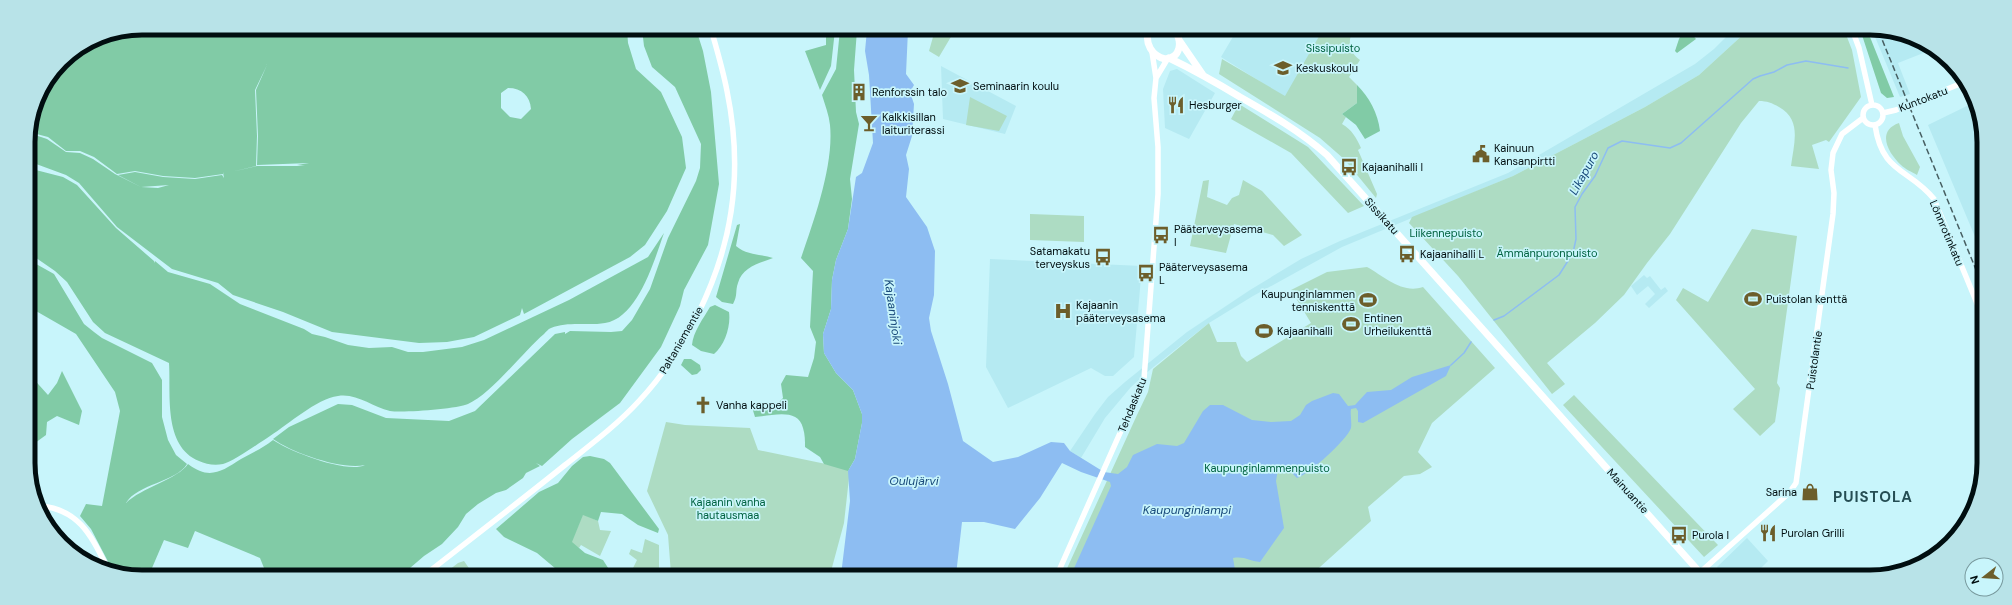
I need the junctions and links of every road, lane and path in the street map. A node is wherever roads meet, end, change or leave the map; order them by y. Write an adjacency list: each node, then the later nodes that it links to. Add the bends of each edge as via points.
1 (713, 35): 19 (street, Paltaniementie, via 727,91 733,134 733,191 723,247 691,326 654,384 617,422)
2 (1148, 35): 6 (main road, via 1147,41)
3 (1176, 35): 5 (main road, Sissikatu)
4 (1854, 35): 11 (street)
5 (1179, 40): 7 (main road, via 1178,51); 8 (main road, Sissikatu)
6 (1152, 52): 7 (main road, Sissikatu, via 1162,58); 9 (street, Tehdaskatu)
7 (1169, 58): 8 (main road, Sissikatu); 9 (street, Tehdaskatu)
8 (1203, 75): 16 (main road, Sissikatu, via 1299,132 1327,155)
9 (1156, 78): 20 (street, Tehdaskatu, via 1154,98 1158,194 1144,379)
10 (1960, 85): 12 (street, Kuntokatu)
11 (1872, 105): 12 (street, via 1879,107); 13 (street, via 1864,109)
12 (1883, 113): 14 (street, via 1882,119)
13 (1863, 118): 14 (street, via 1866,123); 22 (street, Puistolantie, via 1842,134 1831,159 1833,214 1796,483 1789,493)
14 (1875, 125): 15 (street, Lönnrotinkatu, via 1878,139 1891,164 1934,199)
15 (1977, 303)
16 (1552, 405): 21 (main road, Mainuantie)
17 (45, 507): 18 (street, via 61,510 76,520 86,530)
18 (105, 563)
19 (431, 570)
20 (1059, 570)
21 (1696, 570)
22 (1705, 570)

